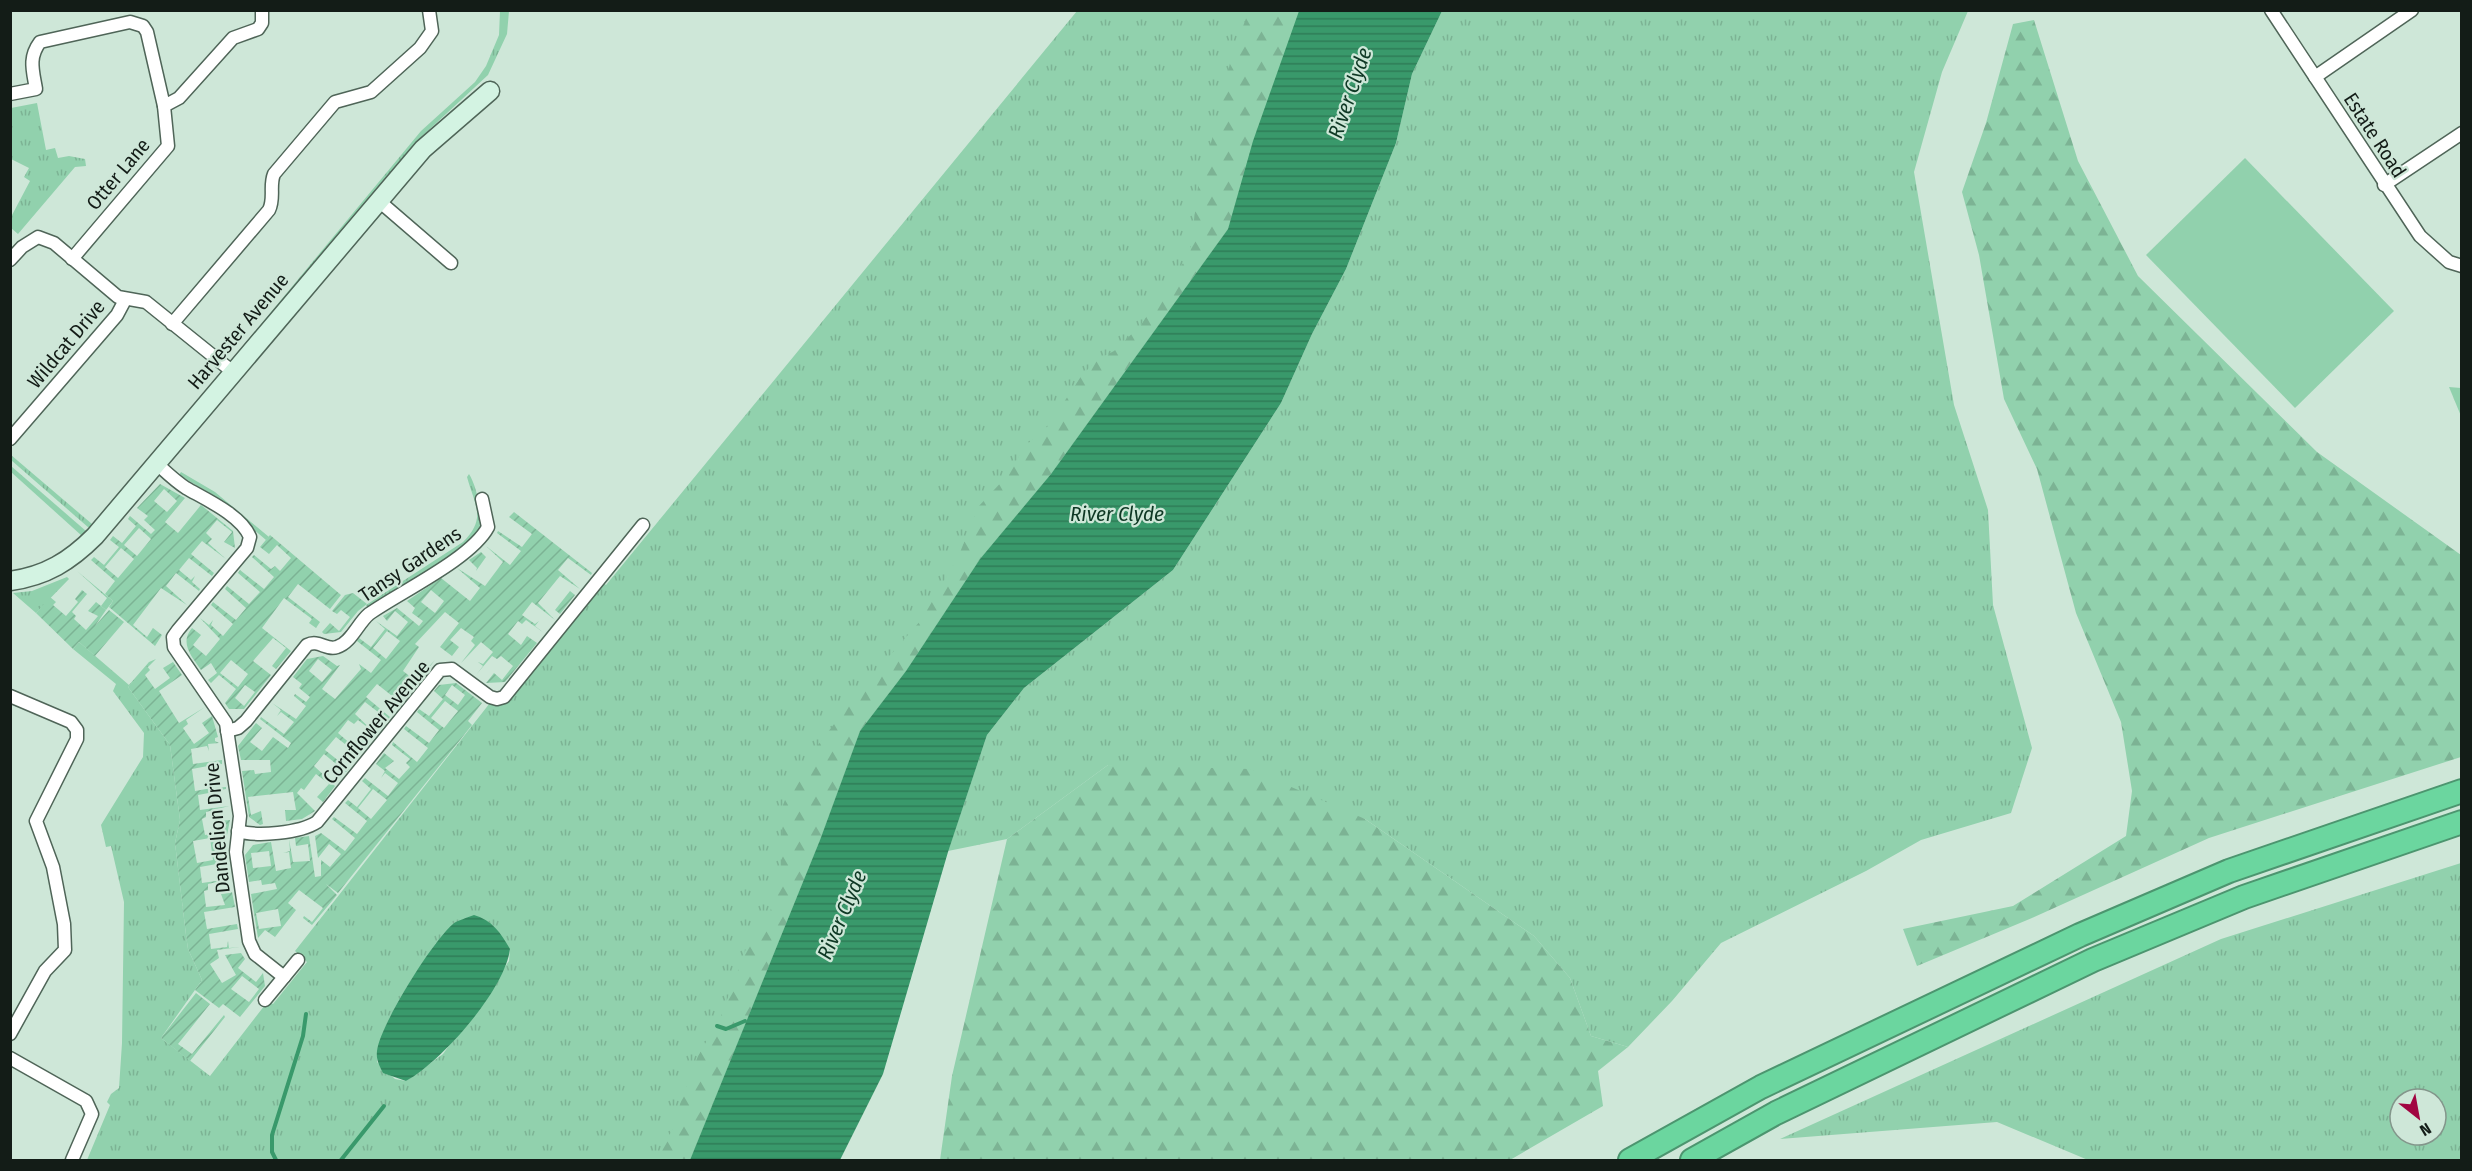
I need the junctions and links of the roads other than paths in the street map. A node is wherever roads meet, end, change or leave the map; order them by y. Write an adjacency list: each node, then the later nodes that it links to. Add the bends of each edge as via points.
1 (262, 10): 8 (street, via 258,29 233,38 179,98)
2 (429, 10): 17 (street, via 432,31 420,48 371,92 332,105 274,174 269,210)
3 (2271, 10): 5 (street, Estate Road)
4 (2412, 10): 5 (street)
5 (2315, 77): 10 (street, Estate Road)
6 (489, 91): 11 (street, Harvester Avenue, via 423,149)
7 (10, 94): 8 (street, Otter Lane, via 36,89 31,62 40,42 130,22 143,26 147,32)
8 (164, 106): 12 (street, Otter Lane, via 168,146)
9 (2462, 133): 10 (street)
10 (2384, 185): 15 (street, Estate Road, via 2420,236 2449,262)
11 (379, 201): 14 (street); 18 (street, Harvester Avenue)
12 (72, 259): 13 (street, via 54,243 38,237); 16 (street)
13 (10, 260)
14 (451, 262)
15 (2462, 266)
16 (125, 300): 17 (street, via 146,302); 19 (street, Wildcat Drive, via 117,315)
17 (172, 324): 18 (street)
18 (233, 372): 20 (street, Harvester Avenue)
19 (10, 439)
20 (156, 463): 23 (street, Harvester Avenue, via 73,558 56,569); 25 (street, Dandelion Drive, via 184,487 215,504 250,537 248,548 173,641 222,715)
21 (483, 499): 25 (street, Tansy Gardens, via 488,527 475,545 369,614 340,646 331,648 317,642 307,645 246,721)
22 (643, 525): 28 (street, Cornflower Avenue, via 504,697 490,697 455,670 440,670 317,822 308,827 260,834)
23 (10, 581)
24 (10, 696): 34 (street, via 71,722 77,739 36,821 53,867 65,950 45,971)
25 (227, 731): 28 (street, Dandelion Drive, via 240,816)
26 (2462, 790): 37 (highway, via 2229,871 2080,934 1761,1087)
27 (2462, 822): 30 (highway)
28 (238, 831): 32 (street, Dandelion Drive, via 236,852 250,945)
29 (2462, 834): 30 (highway)
30 (2244, 897): 38 (highway, via 2093,960 1776,1113)
31 (298, 960): 32 (street)
32 (284, 978): 33 (street)
33 (266, 1000)
34 (10, 1034)
35 (10, 1058): 36 (street, via 86,1101 92,1114)
36 (72, 1161)
37 (1630, 1161)
38 (1692, 1161)

